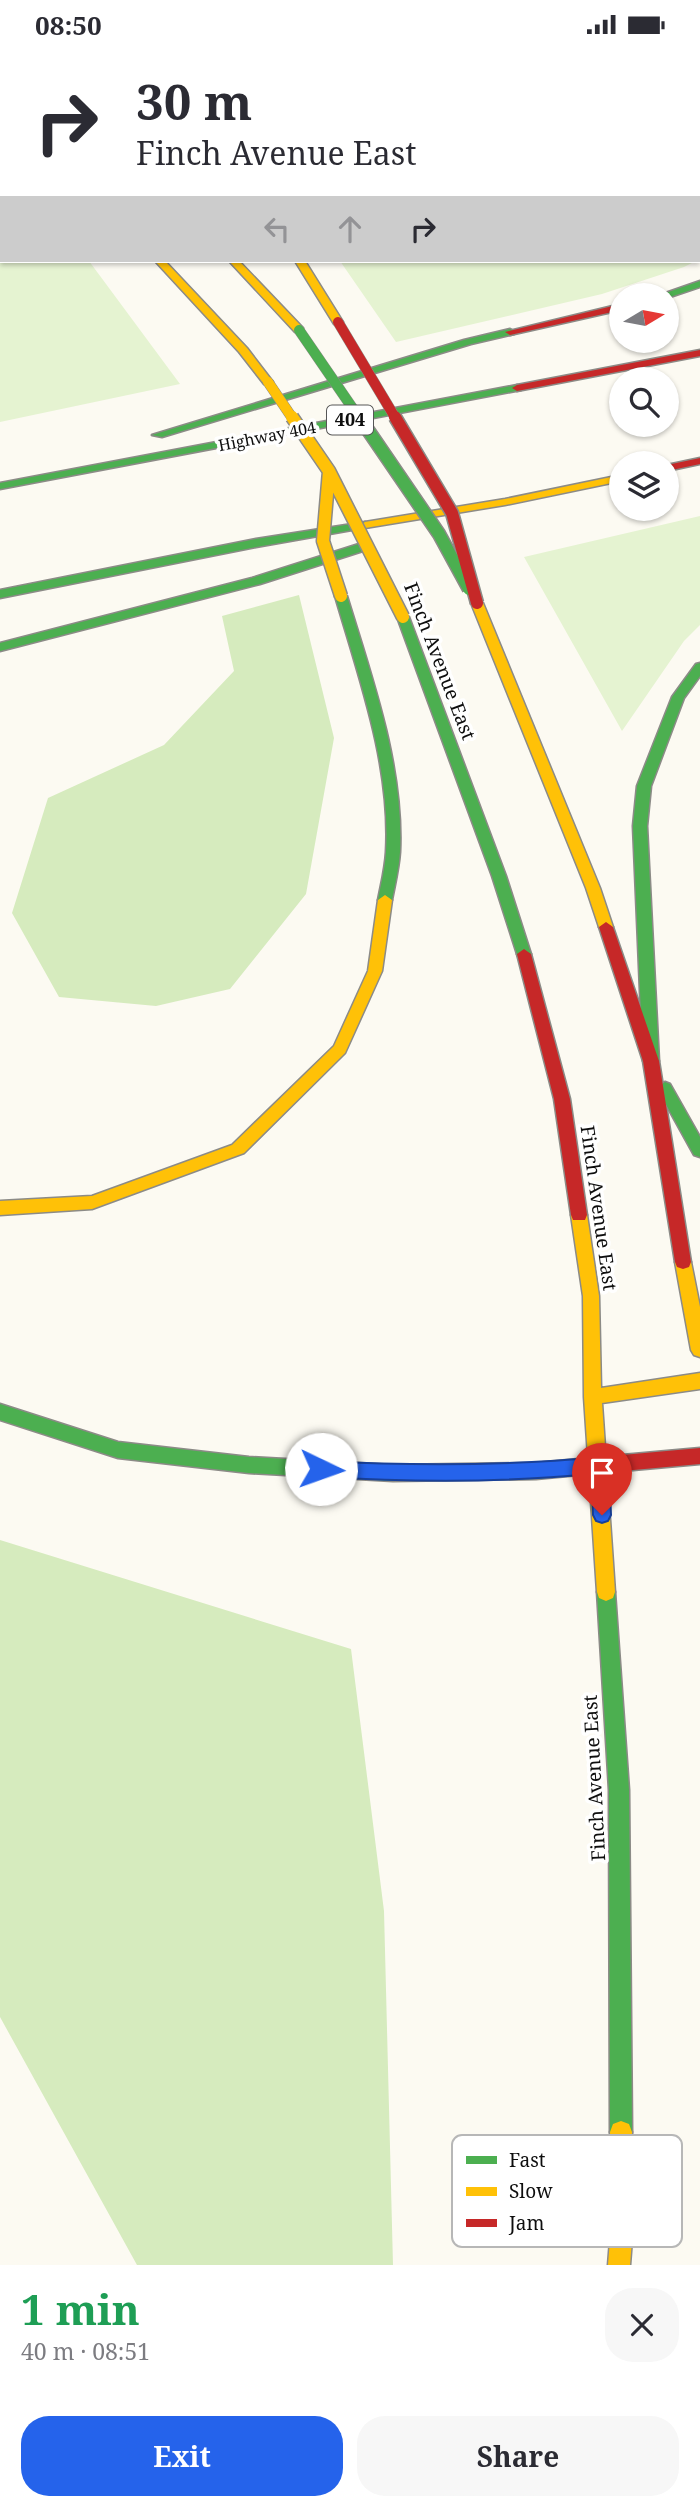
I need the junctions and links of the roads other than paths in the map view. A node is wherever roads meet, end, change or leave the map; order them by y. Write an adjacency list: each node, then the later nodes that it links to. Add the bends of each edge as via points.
1 (162, 263): 12 (main road, Finch Avenue East, bridge, via 247,353)
2 (236, 263): 17 (main road, bridge, via 299,330 439,534)
3 (301, 263): 17 (main road, bridge, via 452,513)
4 (700, 284): 5 (main road)
5 (679, 291)
6 (609, 310): 8 (main road, via 468,342)
7 (700, 353): 14 (main road, Highway 404 / 404)
8 (147, 438)
9 (120, 446): 14 (main road)
10 (700, 461): 11 (main road)
11 (679, 465)
12 (329, 471): 22 (main road, bridge, via 323,541 368,688 387,779 393,848 375,971 340,1049 239,1149 92,1202); 25 (main road, Finch Avenue East, bridge, via 403,617 499,876 531,977 562,1099 591,1296)
13 (609, 480): 15 (main road)
14 (0, 484)
15 (505, 502): 16 (main road, via 256,543); 18 (main road, via 256,581)
16 (0, 594)
17 (477, 603): 20 (main road, via 593,888)
18 (0, 647)
19 (700, 667): 20 (main road, via 678,697 644,786 640,826)
20 (651, 1061): 21 (main road); 23 (main road)
21 (700, 1151)
22 (0, 1207)
23 (700, 1350)
24 (700, 1381): 25 (main road)
25 (593, 1397): 28 (main road, Finch Avenue East)
26 (0, 1412): 28 (main road, via 118,1450 249,1465 393,1473 536,1471)
27 (700, 1456): 28 (main road)
28 (600, 1465): 29 (main road, Finch Avenue East, via 619,1790)
29 (621, 2135)
30 (620, 2247): 31 (main road, Finch Avenue East)
31 (619, 2265)

